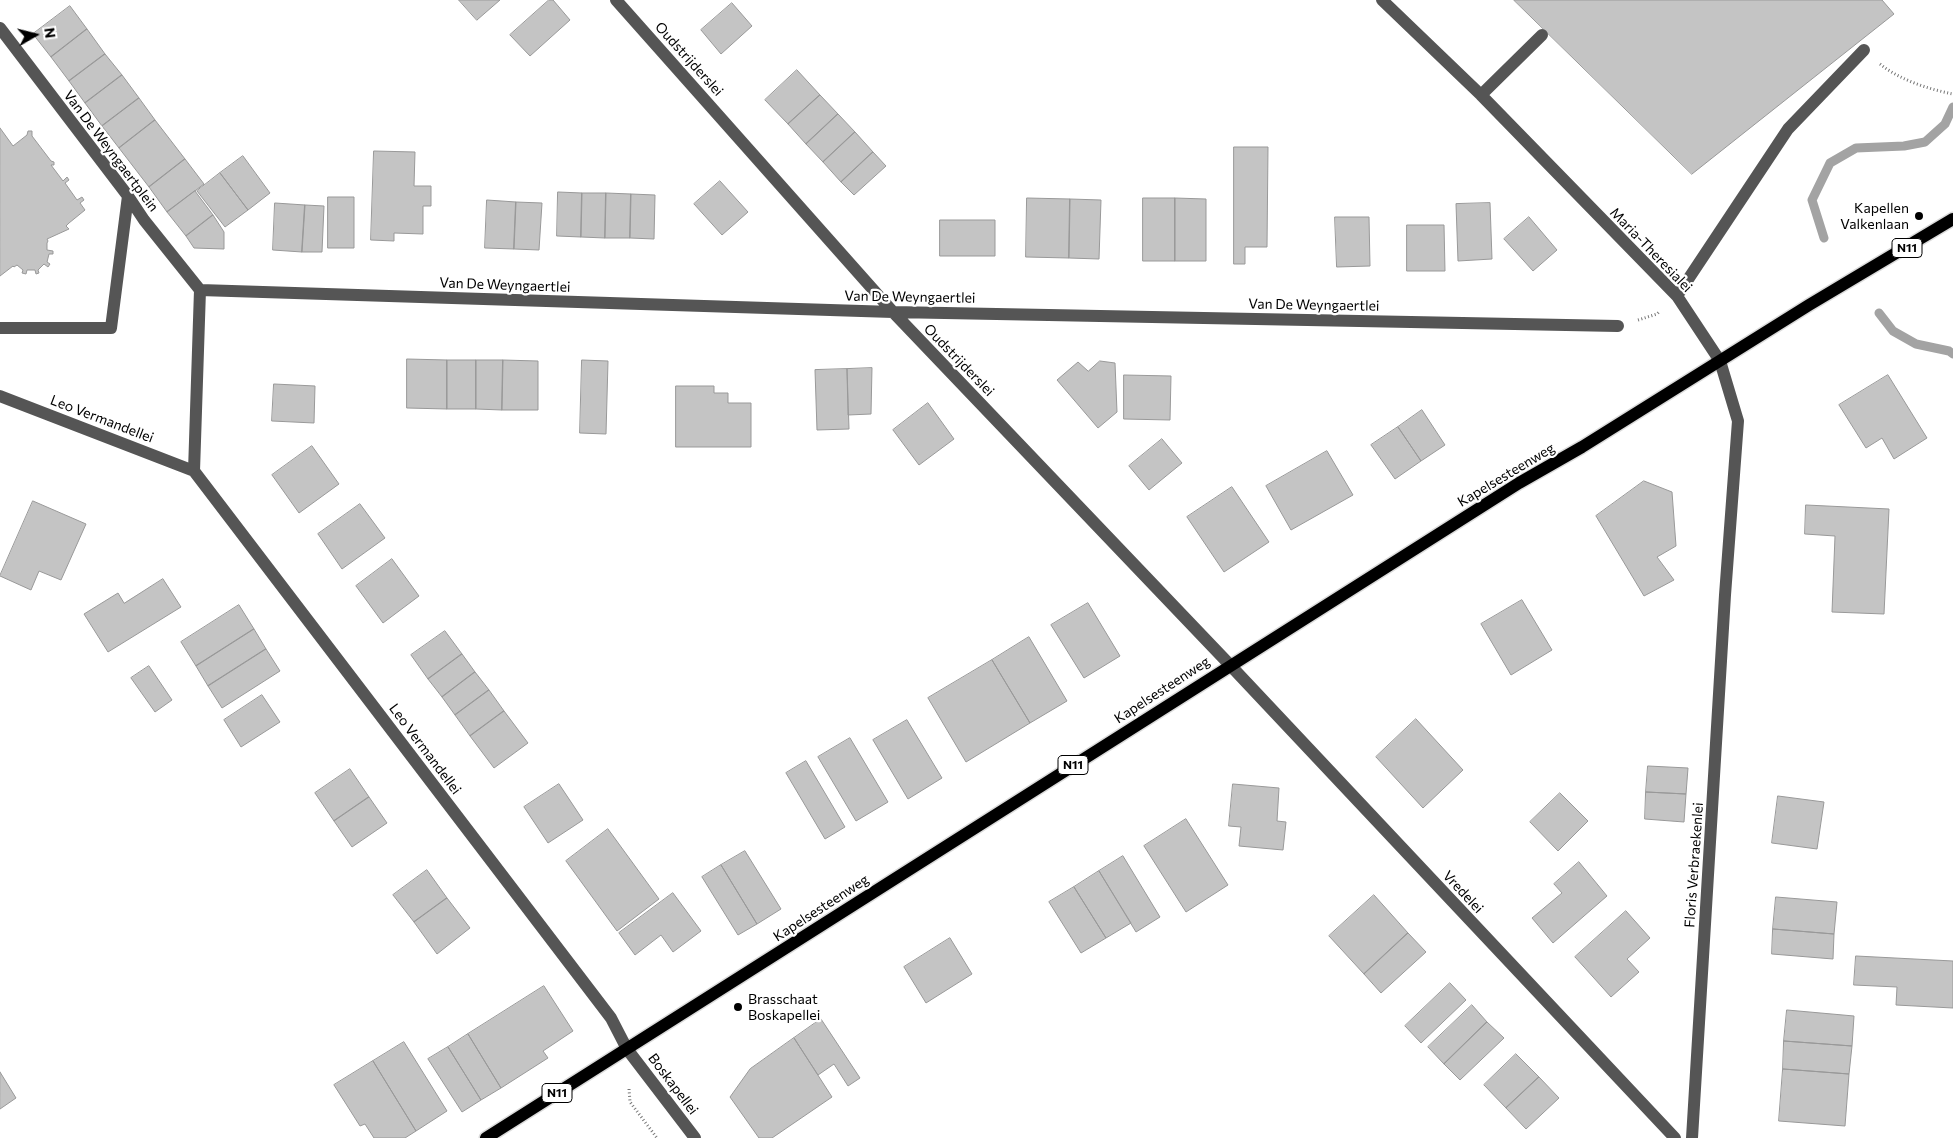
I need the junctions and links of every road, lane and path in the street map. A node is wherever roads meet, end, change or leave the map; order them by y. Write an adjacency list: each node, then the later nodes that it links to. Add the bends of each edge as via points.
1 (616, 0): 12 (street, Oudstrijderslei)
2 (1382, 0): 7 (street, Maria-Theresialei)
3 (1, 31): 8 (street, Van De Weyngaertplein)
4 (1542, 35): 7 (street)
5 (1864, 50): 6 (path, via 1903,78); 11 (street, via 1788,129)
6 (1953, 94)
7 (1481, 95): 11 (street, Maria-Theresialei)
8 (128, 196): 10 (street, Van De Weyngaertplein); 14 (street, via 111,328)
9 (1953, 219): 15 (main road, Kapelsesteenweg / N11)
10 (200, 290): 12 (street, Van De Weyngaertlei); 17 (street)
11 (1677, 296): 13 (path, via 1657,314); 15 (street, Maria-Theresialei)
12 (893, 312): 13 (street, Van De Weyngaertlei); 19 (street, Oudstrijderslei)
13 (1618, 326)
14 (0, 328)
15 (1720, 361): 18 (street, Maria-Theresialei, via 1738,421); 19 (main road, Kapelsesteenweg / N11)
16 (0, 396): 17 (street, Leo Vermandellei)
17 (194, 471): 20 (street, Leo Vermandellei, via 605,1010)
18 (1726, 595): 24 (street, Floris Verbraekenlei)
19 (1230, 665): 20 (main road, Kapelsesteenweg / N11); 23 (street, Vredelei)
20 (627, 1049): 21 (main road, Kapelsesteenweg / N11); 22 (street, Boskapellei)
21 (486, 1138)
22 (695, 1138)
23 (1676, 1138)
24 (1692, 1138)

